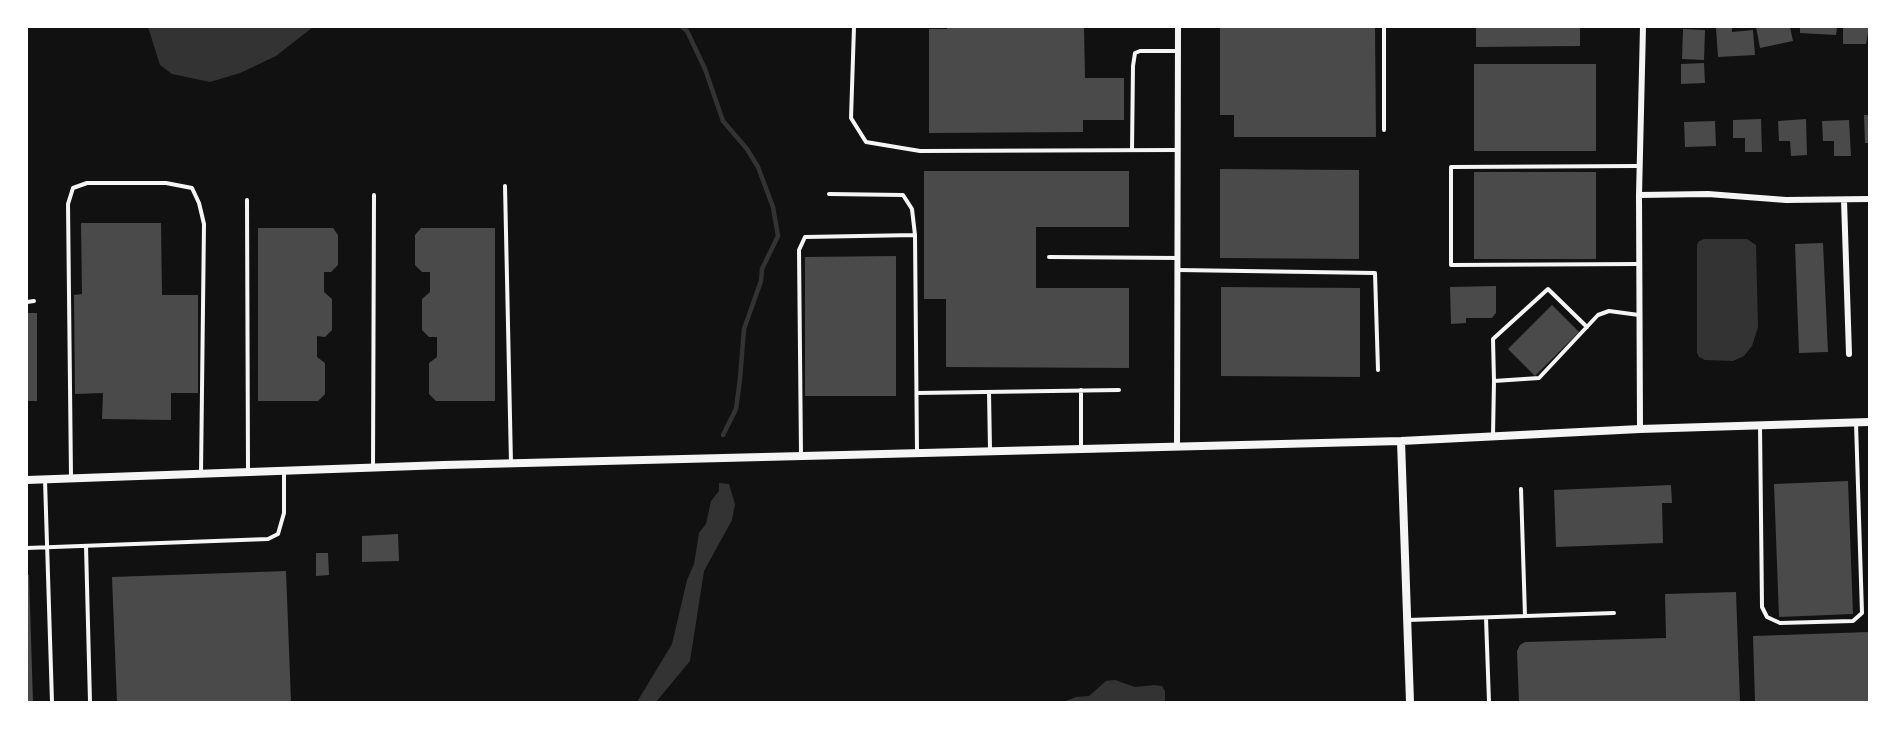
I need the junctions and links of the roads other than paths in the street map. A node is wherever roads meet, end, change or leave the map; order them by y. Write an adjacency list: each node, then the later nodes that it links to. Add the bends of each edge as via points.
1 (854, 27): 7 (lane, via 851,118 866,142 920,151)
2 (1178, 27): 5 (street)
3 (1384, 27): 6 (lane)
4 (1643, 27): 9 (street)
5 (1178, 51): 7 (lane, via 1135,54); 8 (street)
6 (1384, 130)
7 (1132, 150): 8 (lane)
8 (1178, 150): 19 (street)
9 (1639, 166): 13 (street); 20 (lane, via 1451,167 1451,265)
10 (505, 186): 44 (lane)
11 (829, 194): 17 (lane, via 903,195 912,209)
12 (374, 195): 45 (lane)
13 (1639, 195): 16 (street); 20 (street)
14 (1869, 199): 16 (street)
15 (247, 200): 47 (lane)
16 (1844, 200): 26 (street)
17 (915, 235): 32 (lane); 43 (lane, via 806,237 799,250)
18 (1049, 257): 19 (lane)
19 (1178, 258): 21 (street)
20 (1639, 264): 24 (street)
21 (1178, 270): 27 (lane, via 1375,273); 39 (street)
22 (34, 301): 23 (lane)
23 (27, 302)
24 (1639, 315): 25 (lane, via 1609,310); 36 (street)
25 (1587, 327): 28 (lane, via 1539,378); 28 (lane, via 1548,289 1493,339)
26 (1849, 354)
27 (1378, 370)
28 (1494, 381): 37 (lane)
29 (1081, 390): 30 (lane); 31 (lane); 40 (lane)
30 (1119, 390)
31 (989, 392): 32 (lane); 41 (lane)
32 (917, 393): 42 (lane)
33 (1869, 422): 34 (street)
34 (1856, 423): 35 (street); 35 (lane, via 1862,613 1853,621 1780,623 1767,617 1762,607)
35 (1760, 425): 36 (street)
36 (1640, 429): 37 (street)
37 (1493, 437): 38 (street)
38 (1401, 441): 39 (street); 59 (street)
39 (1177, 446): 40 (street)
40 (1081, 448): 41 (street)
41 (990, 451): 42 (street)
42 (917, 453): 43 (street)
43 (801, 457): 44 (street)
44 (511, 463): 45 (street)
45 (373, 468): 46 (street)
46 (284, 471): 47 (street); 53 (lane, via 284,513 278,534 268,539)
47 (248, 472): 48 (street)
48 (201, 474): 49 (street); 49 (lane, via 204,224 199,203 192,188 166,183 87,183 73,188 68,204)
49 (71, 478): 50 (street)
50 (45, 479): 51 (street); 55 (lane)
51 (27, 480)
52 (1521, 489): 57 (lane)
53 (86, 546): 55 (lane); 61 (lane)
54 (27, 548): 55 (lane)
55 (47, 548): 60 (lane)
56 (1614, 613): 57 (lane)
57 (1525, 616): 58 (lane)
58 (1486, 618): 59 (lane); 63 (lane)
59 (1407, 621): 62 (street)
60 (51, 702)
61 (90, 702)
62 (1410, 702)
63 (1489, 702)

